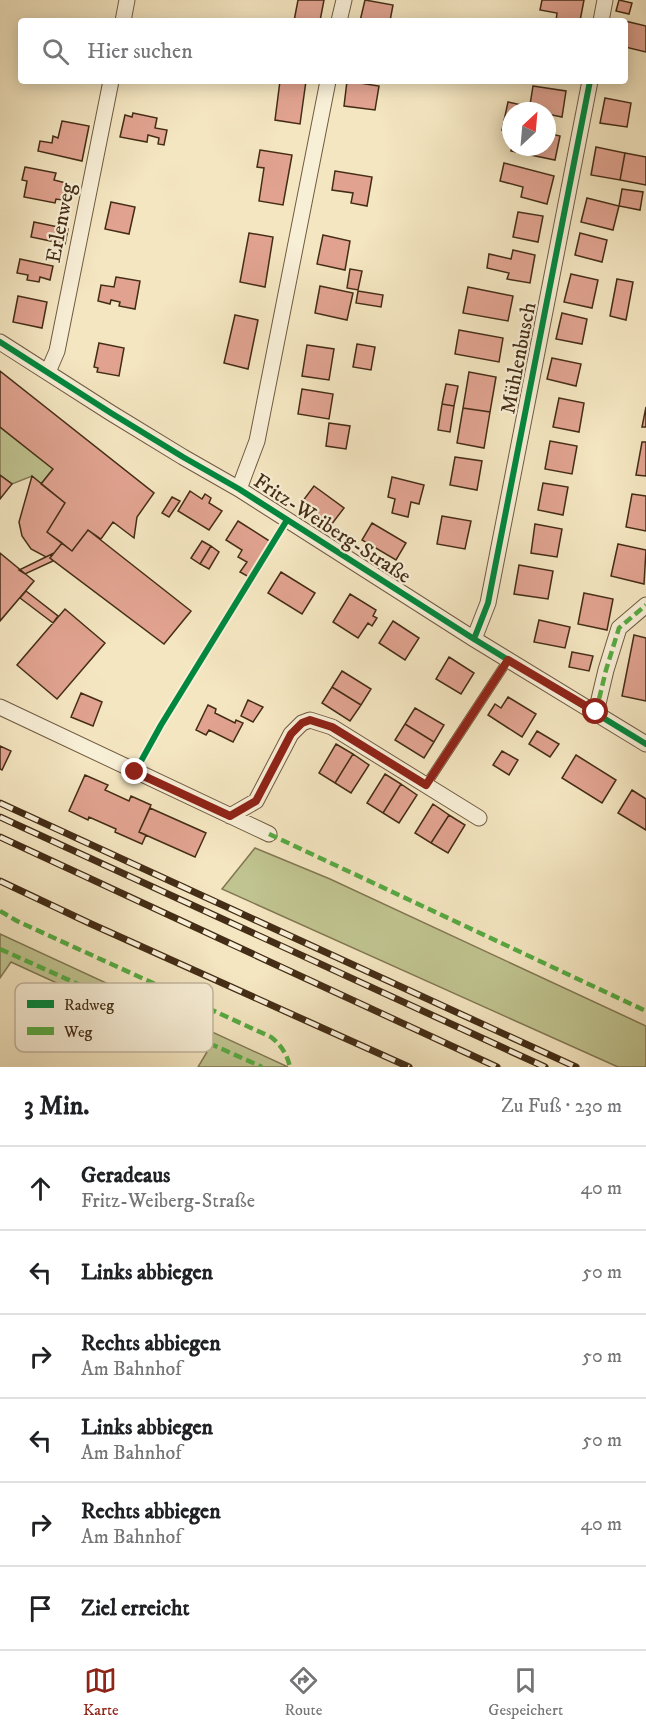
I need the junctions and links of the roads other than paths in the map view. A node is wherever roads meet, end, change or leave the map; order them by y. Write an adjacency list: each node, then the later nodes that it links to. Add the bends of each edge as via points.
1 (127, 0): 4 (street)
2 (344, 0): 5 (street)
3 (605, 0): 6 (street)
4 (124, 18)
5 (340, 18)
6 (602, 18)
7 (110, 84): 11 (street, Erlenweg, via 57,351)
8 (327, 84): 12 (street, via 257,441)
9 (589, 84): 14 (street, Mühlenbusch, via 488,603)
10 (0, 342): 11 (street, Fritz-Weiberg-Straße)
11 (48, 372): 12 (street, Fritz-Weiberg-Straße)
12 (239, 489): 14 (street, Fritz-Weiberg-Straße)
13 (646, 605): 17 (street, via 619,628)
14 (474, 639): 15 (street, Fritz-Weiberg-Straße)
15 (508, 660): 17 (street, Fritz-Weiberg-Straße); 19 (lane)
16 (0, 707): 20 (street)
17 (596, 712): 18 (street, Fritz-Weiberg-Straße)
18 (646, 744)
19 (426, 785): 20 (street, via 332,727 310,720 291,734 256,801); 21 (street)
20 (230, 816): 22 (street)
21 (479, 818)
22 (269, 834)

